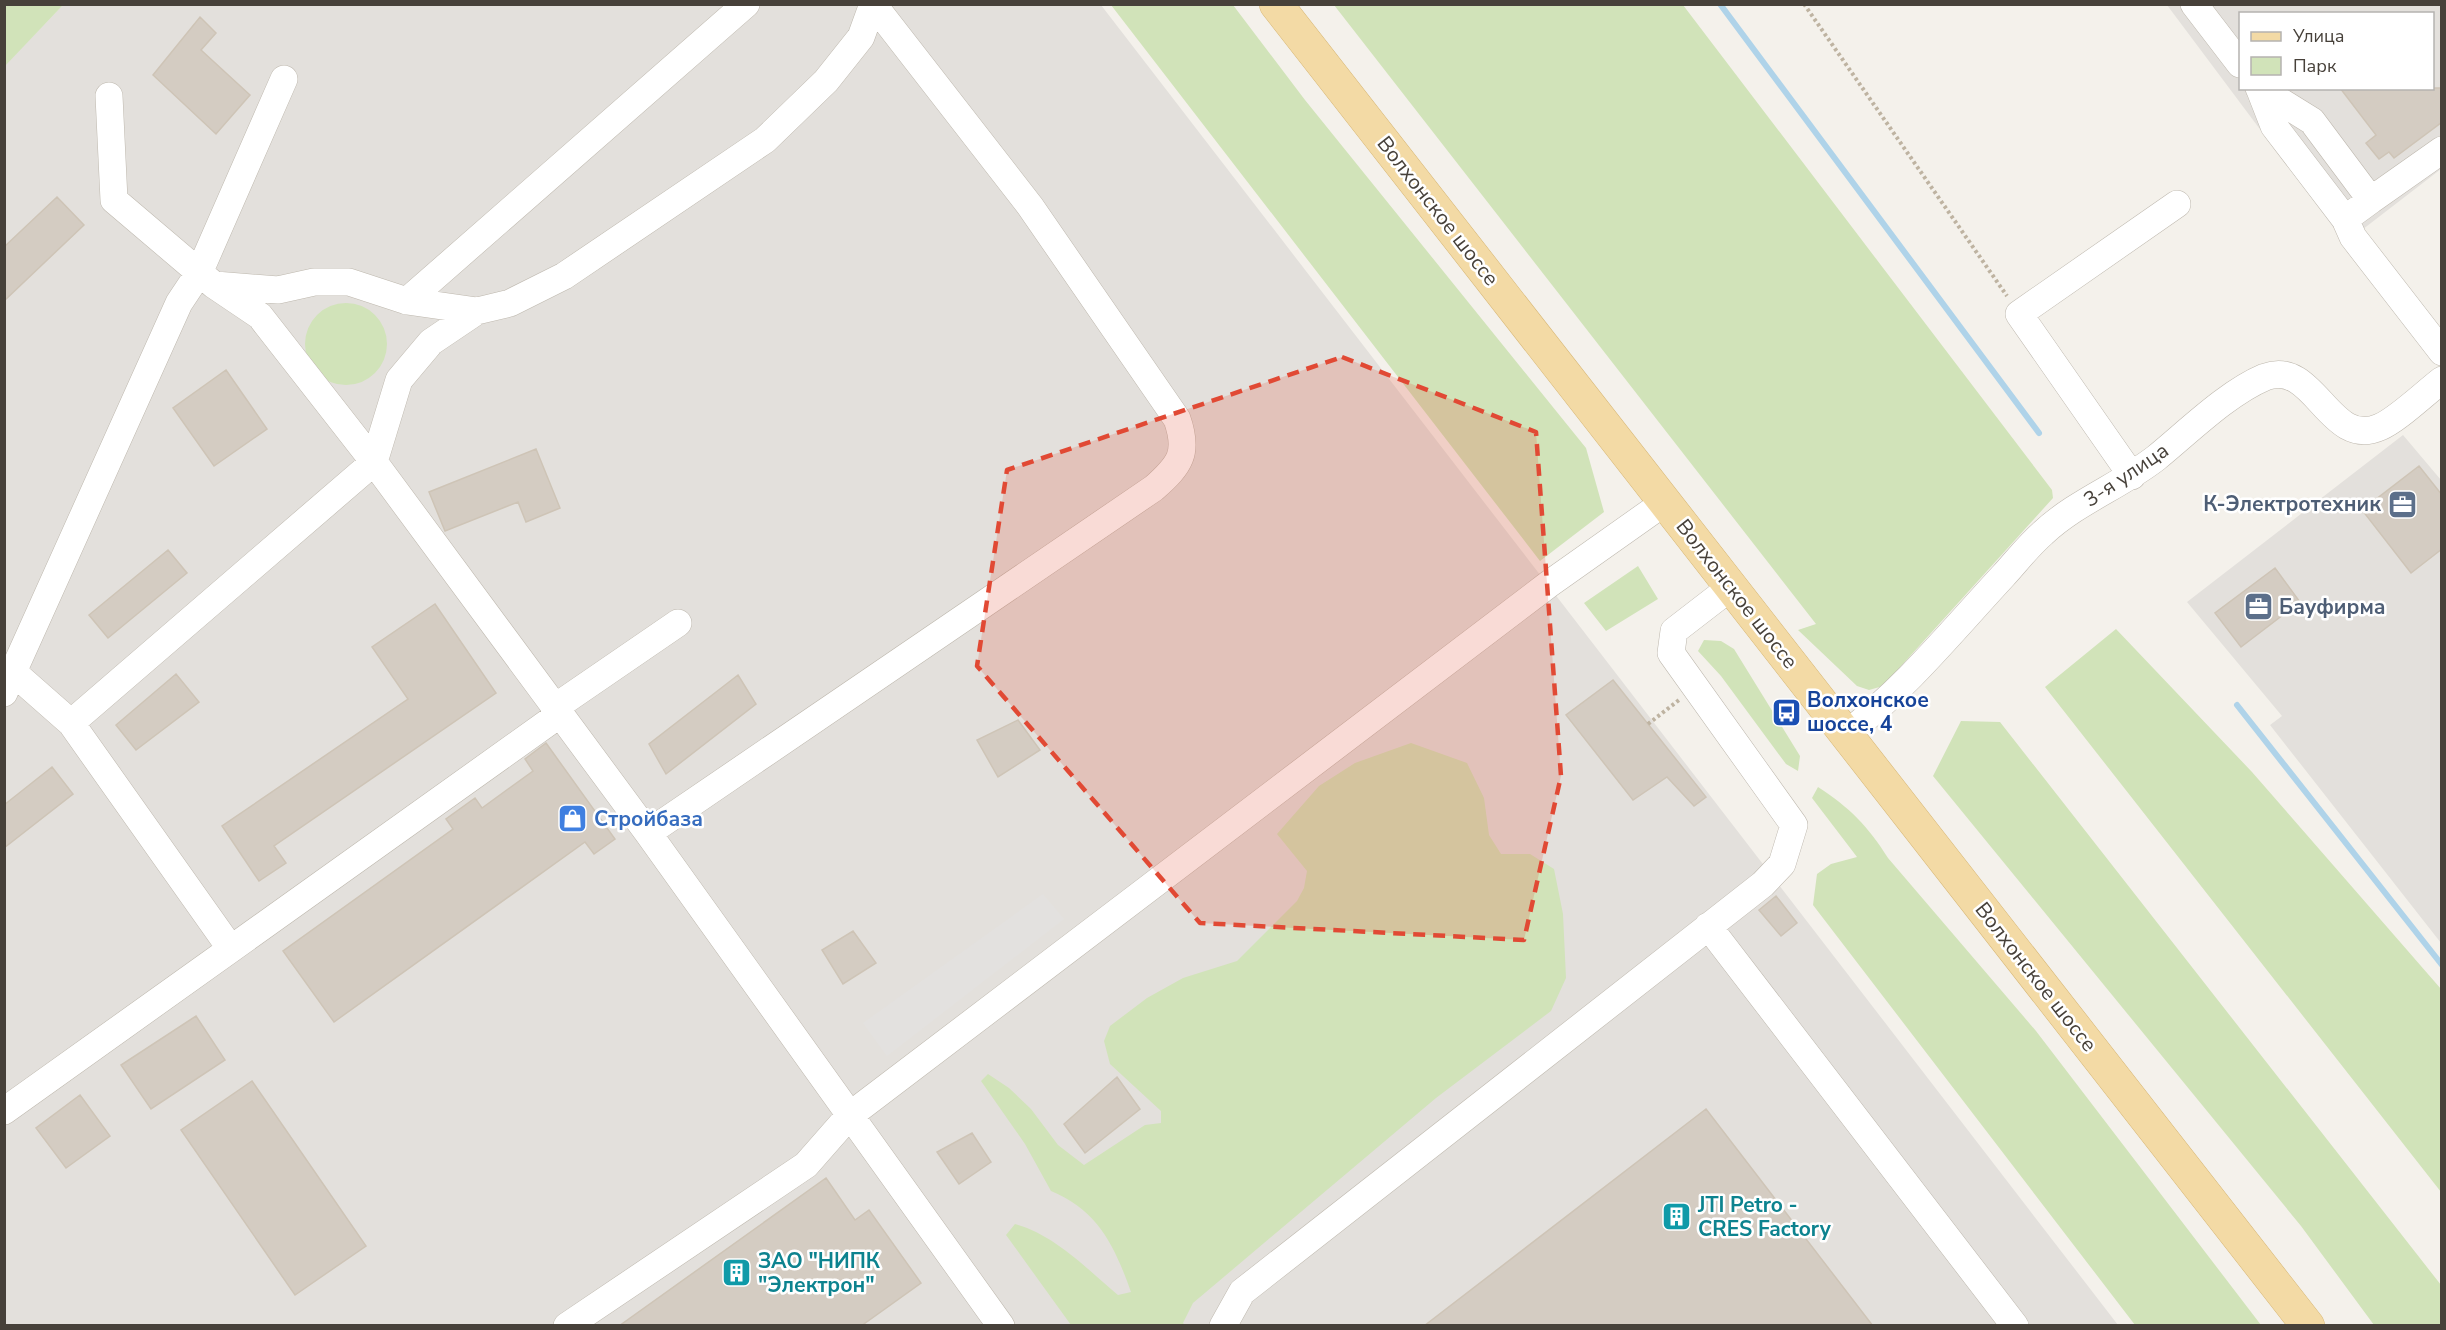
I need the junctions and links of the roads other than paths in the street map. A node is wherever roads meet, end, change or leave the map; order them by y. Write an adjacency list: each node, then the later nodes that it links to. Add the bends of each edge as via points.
1 (746, 4): 15 (street)
2 (873, 4): 16 (street, via 861,37 826,81 765,140 564,276 510,303); 28 (street, via 1030,206 1177,418 1183,436 1182,453 1174,471 1154,488)
3 (1276, 4): 21 (main road, Волхонское шоссе)
4 (2194, 4): 5 (street)
5 (2239, 61)
6 (284, 79): 14 (street)
7 (2260, 90): 13 (street, via 2274,126)
8 (2262, 90): 11 (street, via 2312,121)
9 (110, 96): 14 (street, via 114,200)
10 (2442, 150): 11 (street)
11 (2371, 200): 13 (street)
12 (2177, 204): 20 (street, via 2019,314)
13 (2345, 219): 17 (street, via 2353,237)
14 (207, 279): 15 (street, via 278,290 314,282 349,282); 19 (street, via 260,316); 24 (street, via 179,303)
15 (406, 301): 16 (street)
16 (477, 311): 19 (street, via 431,342 399,380)
17 (2442, 352)
18 (2442, 381): 20 (street, 3-я улица, via 2380,428 2358,431 2334,418 2298,380 2279,374 2265,377 2239,392)
19 (374, 462): 25 (street); 26 (street)
20 (2132, 476): 27 (street, 3-я улица, via 2083,503 2043,533 1880,708)
21 (1665, 502): 22 (main road, Волхонское шоссе); 32 (street, via 1530,598)
22 (1731, 587): 27 (main road, Волхонское шоссе); 29 (street, via 1674,631 1671,653 1794,825 1782,864 1763,884)
23 (678, 624): 25 (street)
24 (9, 682): 26 (street)
25 (557, 711): 28 (street); 30 (street)
26 (71, 723): 30 (street)
27 (1846, 734): 37 (main road, Волхонское шоссе)
28 (648, 833): 32 (street)
29 (1708, 926): 35 (street, via 1242,1292); 36 (street)
30 (231, 949): 31 (street)
31 (4, 1111)
32 (849, 1116): 33 (street, via 806,1165); 34 (street)
33 (567, 1326)
34 (1001, 1326)
35 (1223, 1326)
36 (2015, 1326)
37 (2308, 1326)

